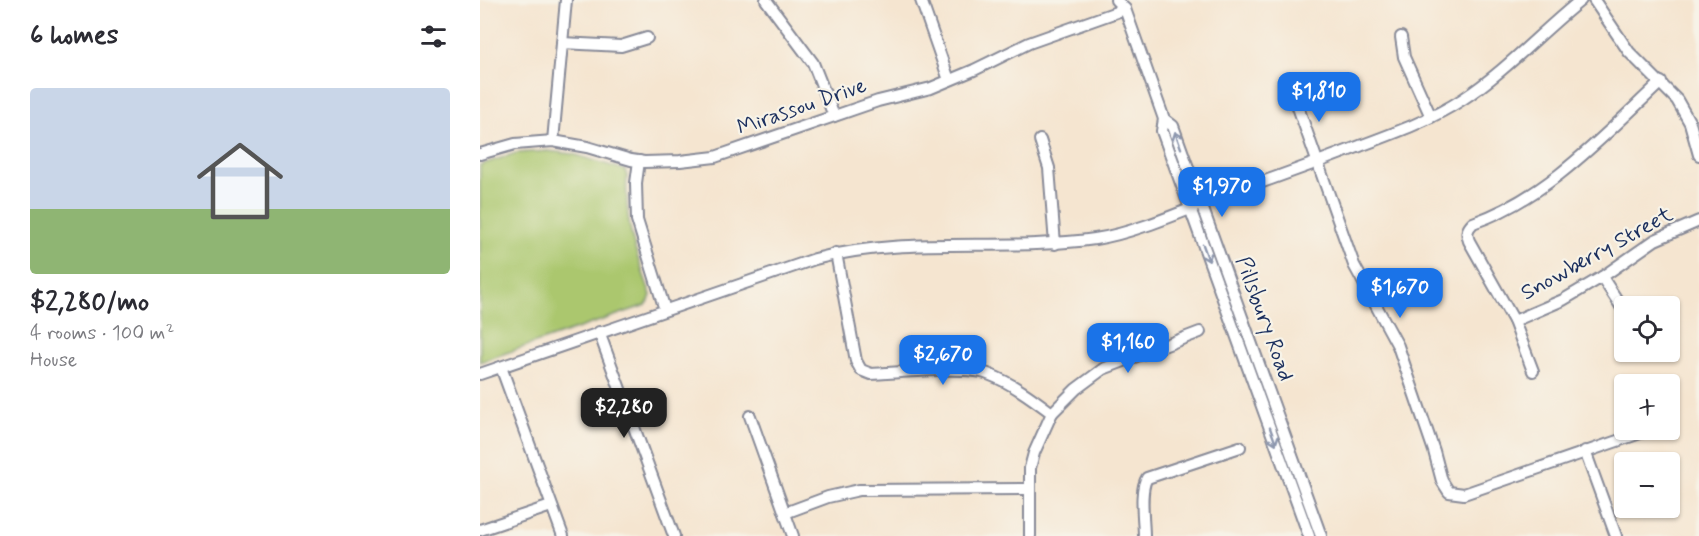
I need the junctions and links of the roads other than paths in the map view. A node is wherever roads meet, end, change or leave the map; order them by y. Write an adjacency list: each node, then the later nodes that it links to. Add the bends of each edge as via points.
1 (566, 0): 10 (street)
2 (766, 0): 14 (street, via 813,63)
3 (921, 0): 11 (street)
4 (1116, 0): 7 (street, Pillsbury Road)
5 (1581, 0): 15 (street, via 1485,84)
6 (1594, 0): 12 (street, via 1629,52)
7 (1126, 4): 11 (street, Mirassou Drive); 16 (street, Pillsbury Road)
8 (1401, 37): 15 (street, via 1404,57)
9 (647, 38): 10 (street, via 621,45)
10 (562, 43): 18 (street)
11 (949, 80): 14 (street, Mirassou Drive)
12 (1661, 82): 20 (street, via 1690,123); 31 (street, via 1570,166 1530,196 1468,228 1469,241)
13 (1293, 93): 22 (street)
14 (834, 116): 21 (street, Mirassou Drive, via 715,157)
15 (1431, 117): 22 (street)
16 (1164, 118): 23 (street, Pillsbury Road, one-way to 16, via 1173,126); 24 (street, Pillsbury Road, via 1162,131)
17 (1040, 140): 26 (street, via 1049,168)
18 (553, 141): 19 (street, Mirassou Drive, via 515,144); 21 (street, Mirassou Drive)
19 (480, 154)
20 (1699, 154)
21 (639, 161): 30 (street, via 637,220)
22 (1318, 162): 23 (street); 41 (street, via 1354,265 1398,346 1449,492 1464,494)
23 (1202, 204): 24 (street); 52 (street, Pillsbury Road)
24 (1190, 208): 26 (street, via 1098,238); 51 (street, Pillsbury Road, one-way to 51)
25 (1699, 221): 28 (street, Snowberry Street, via 1655,240)
26 (1055, 244): 27 (street, via 892,247)
27 (836, 253): 30 (street); 37 (street, via 856,361 861,370 871,374 967,370 986,373 1016,387)
28 (1602, 277): 29 (street); 31 (street, Snowberry Street, via 1563,300)
29 (1614, 296)
30 (665, 310): 32 (street)
31 (1514, 321): 35 (street)
32 (599, 332): 34 (street); 47 (street)
33 (1200, 332): 37 (street, via 1103,369)
34 (501, 367): 36 (street); 43 (street)
35 (1533, 371)
36 (480, 374)
37 (1052, 413): 42 (street, via 1032,460)
38 (750, 416): 44 (street)
39 (1619, 440): 41 (street)
40 (1240, 447): 50 (street, via 1147,478 1143,484)
41 (1586, 451): 53 (street)
42 (1029, 489): 44 (street, via 859,490); 49 (street)
43 (551, 506): 45 (street); 46 (street)
44 (785, 513): 48 (street)
45 (480, 530)
46 (563, 536)
47 (674, 536)
48 (793, 536)
49 (1030, 536)
50 (1144, 536)
51 (1309, 536)
52 (1321, 536)
53 (1616, 536)

